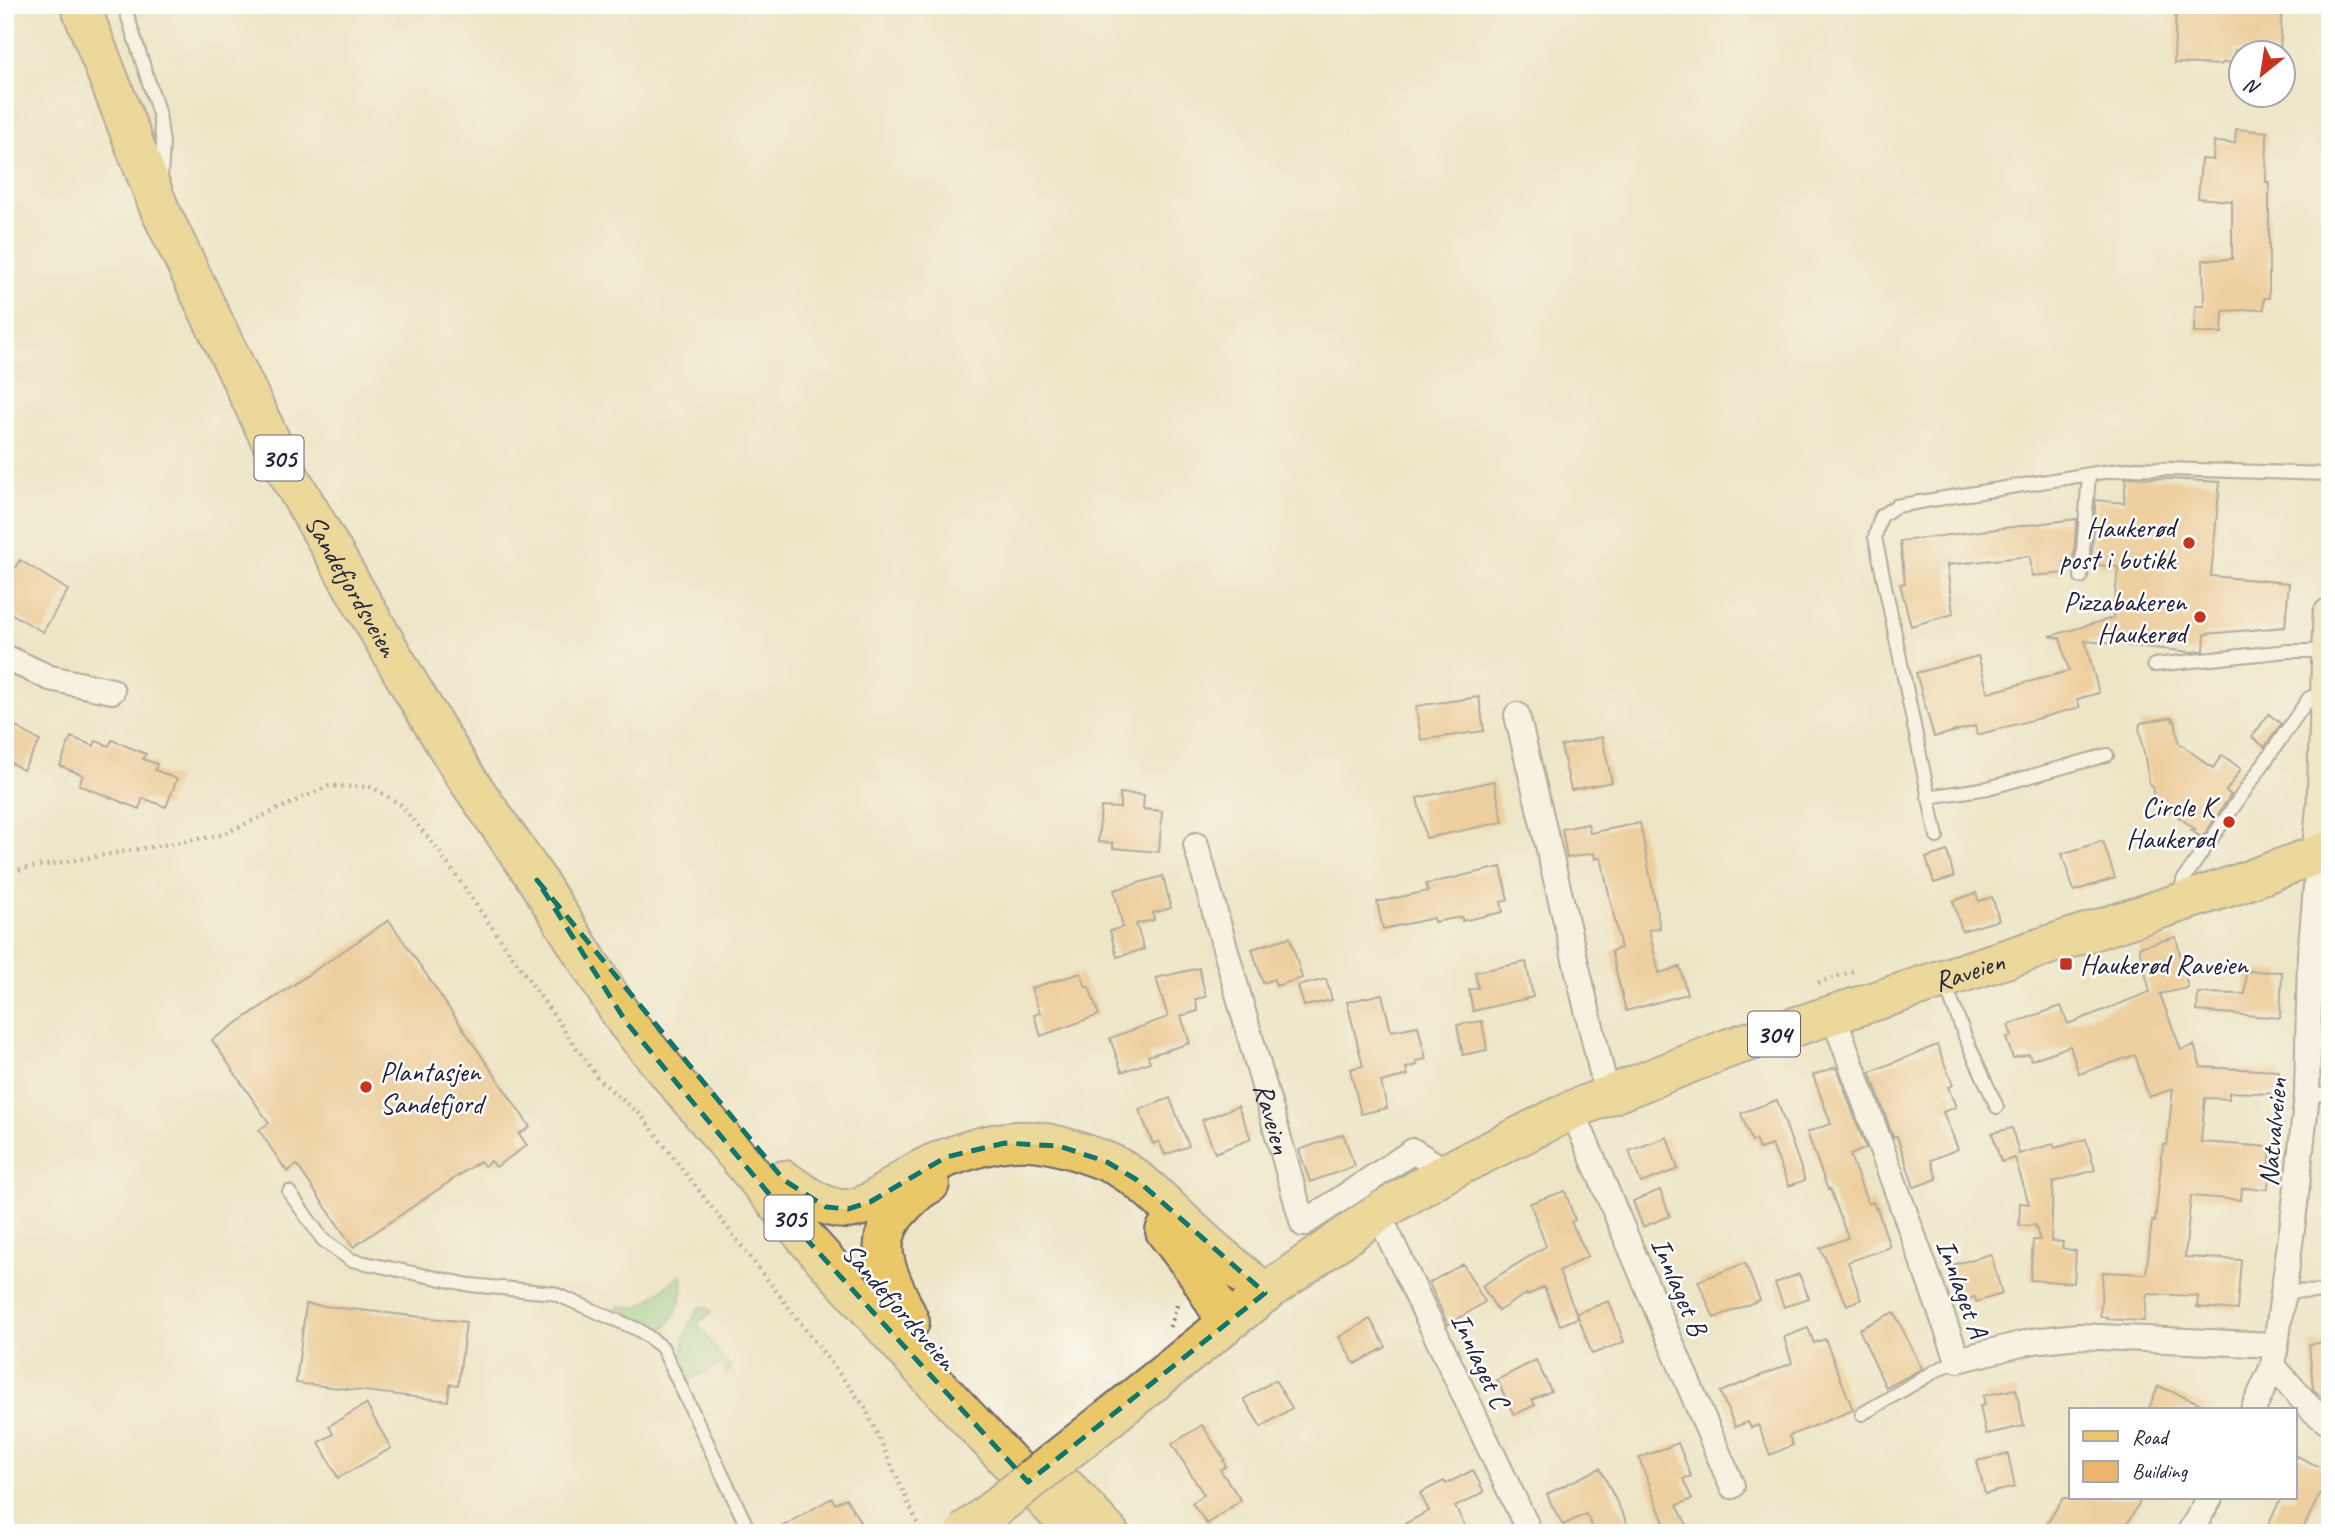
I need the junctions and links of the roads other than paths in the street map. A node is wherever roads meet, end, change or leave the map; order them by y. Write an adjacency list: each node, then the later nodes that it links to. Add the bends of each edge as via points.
1 (80, 5): 3 (main road, Sandefjordsveien / 305)
2 (124, 5): 3 (lane, via 159,114 163,144)
3 (160, 210): 19 (main road, Sandefjordsveien / 305, via 279,458 325,540 463,772)
4 (2089, 474): 5 (lane, via 2136,468); 6 (lane); 15 (lane, via 1896,506 1881,516 1875,537)
5 (2330, 474)
6 (2081, 577)
7 (2330, 615): 8 (street)
8 (2328, 651): 10 (lane); 12 (street)
9 (5, 657): 11 (street, via 50,678)
10 (2154, 665)
11 (111, 691)
12 (2328, 713): 18 (street); 20 (lane, via 2309,698 2183,880)
13 (1517, 715): 24 (street)
14 (2107, 755): 15 (lane, via 1988,788)
15 (1928, 797): 16 (lane)
16 (1937, 837)
17 (1196, 845): 28 (street, Raveien, via 1303,1224 1413,1151)
18 (2325, 851): 20 (main road, Raveien / 304); 21 (street, Natvalveien)
19 (537, 880): 29 (main road, Sandefjordsveien / 305); 46 (main road, Sandefjordsveien / 305, via 635,1033 809,1242)
20 (2180, 903): 22 (main road, Raveien / 304)
21 (2320, 957): 25 (street, Natvalveien)
22 (1944, 980): 23 (main road, Raveien / 304); 26 (lane)
23 (1833, 1014): 24 (main road, Raveien / 304); 38 (street, Innlaget A)
24 (1607, 1094): 27 (main road, Raveien / 304)
25 (2318, 1094): 32 (street, Natvalveien)
26 (1997, 1107)
27 (1572, 1110): 28 (main road, Raveien / 304); 42 (street, Innlaget B)
28 (1447, 1172): 31 (main road, Raveien / 304)
29 (784, 1180): 34 (main road, 305, via 826,1207 848,1209 870,1202 946,1157 1005,1143 1059,1146 1107,1162 1137,1180); 35 (main road, Sandefjordsveien / 305, via 829,1224)
30 (289, 1192): 45 (lane, via 323,1240 351,1260 470,1285 553,1293 639,1330 662,1347)
31 (1378, 1213): 34 (main road, Raveien / 304); 48 (street, Innlaget C)
32 (2284, 1291): 33 (lane); 37 (street, Natvalveien)
33 (2330, 1292)
34 (1265, 1293): 36 (main road, Raveien)
35 (910, 1322): 36 (main road, 305, via 884,1263 882,1240 892,1217 922,1188 954,1171 999,1159 1076,1167 1142,1204 1198,1273); 47 (main road, Sandefjordsveien / 305)
36 (1227, 1323): 44 (main road, Raveien, bridge)
37 (2274, 1356): 38 (street, Innlaget A, via 2078,1336 2033,1341); 39 (street, Natvalveien); 41 (street, via 2311,1409)
38 (1958, 1360): 40 (lane)
39 (2254, 1408)
40 (1862, 1414)
41 (2330, 1424)
42 (1732, 1486)
43 (2209, 1500): 49 (street)
44 (965, 1532)
45 (750, 1533)
46 (1076, 1533)
47 (1110, 1533)
48 (1530, 1533)
49 (2189, 1533)

